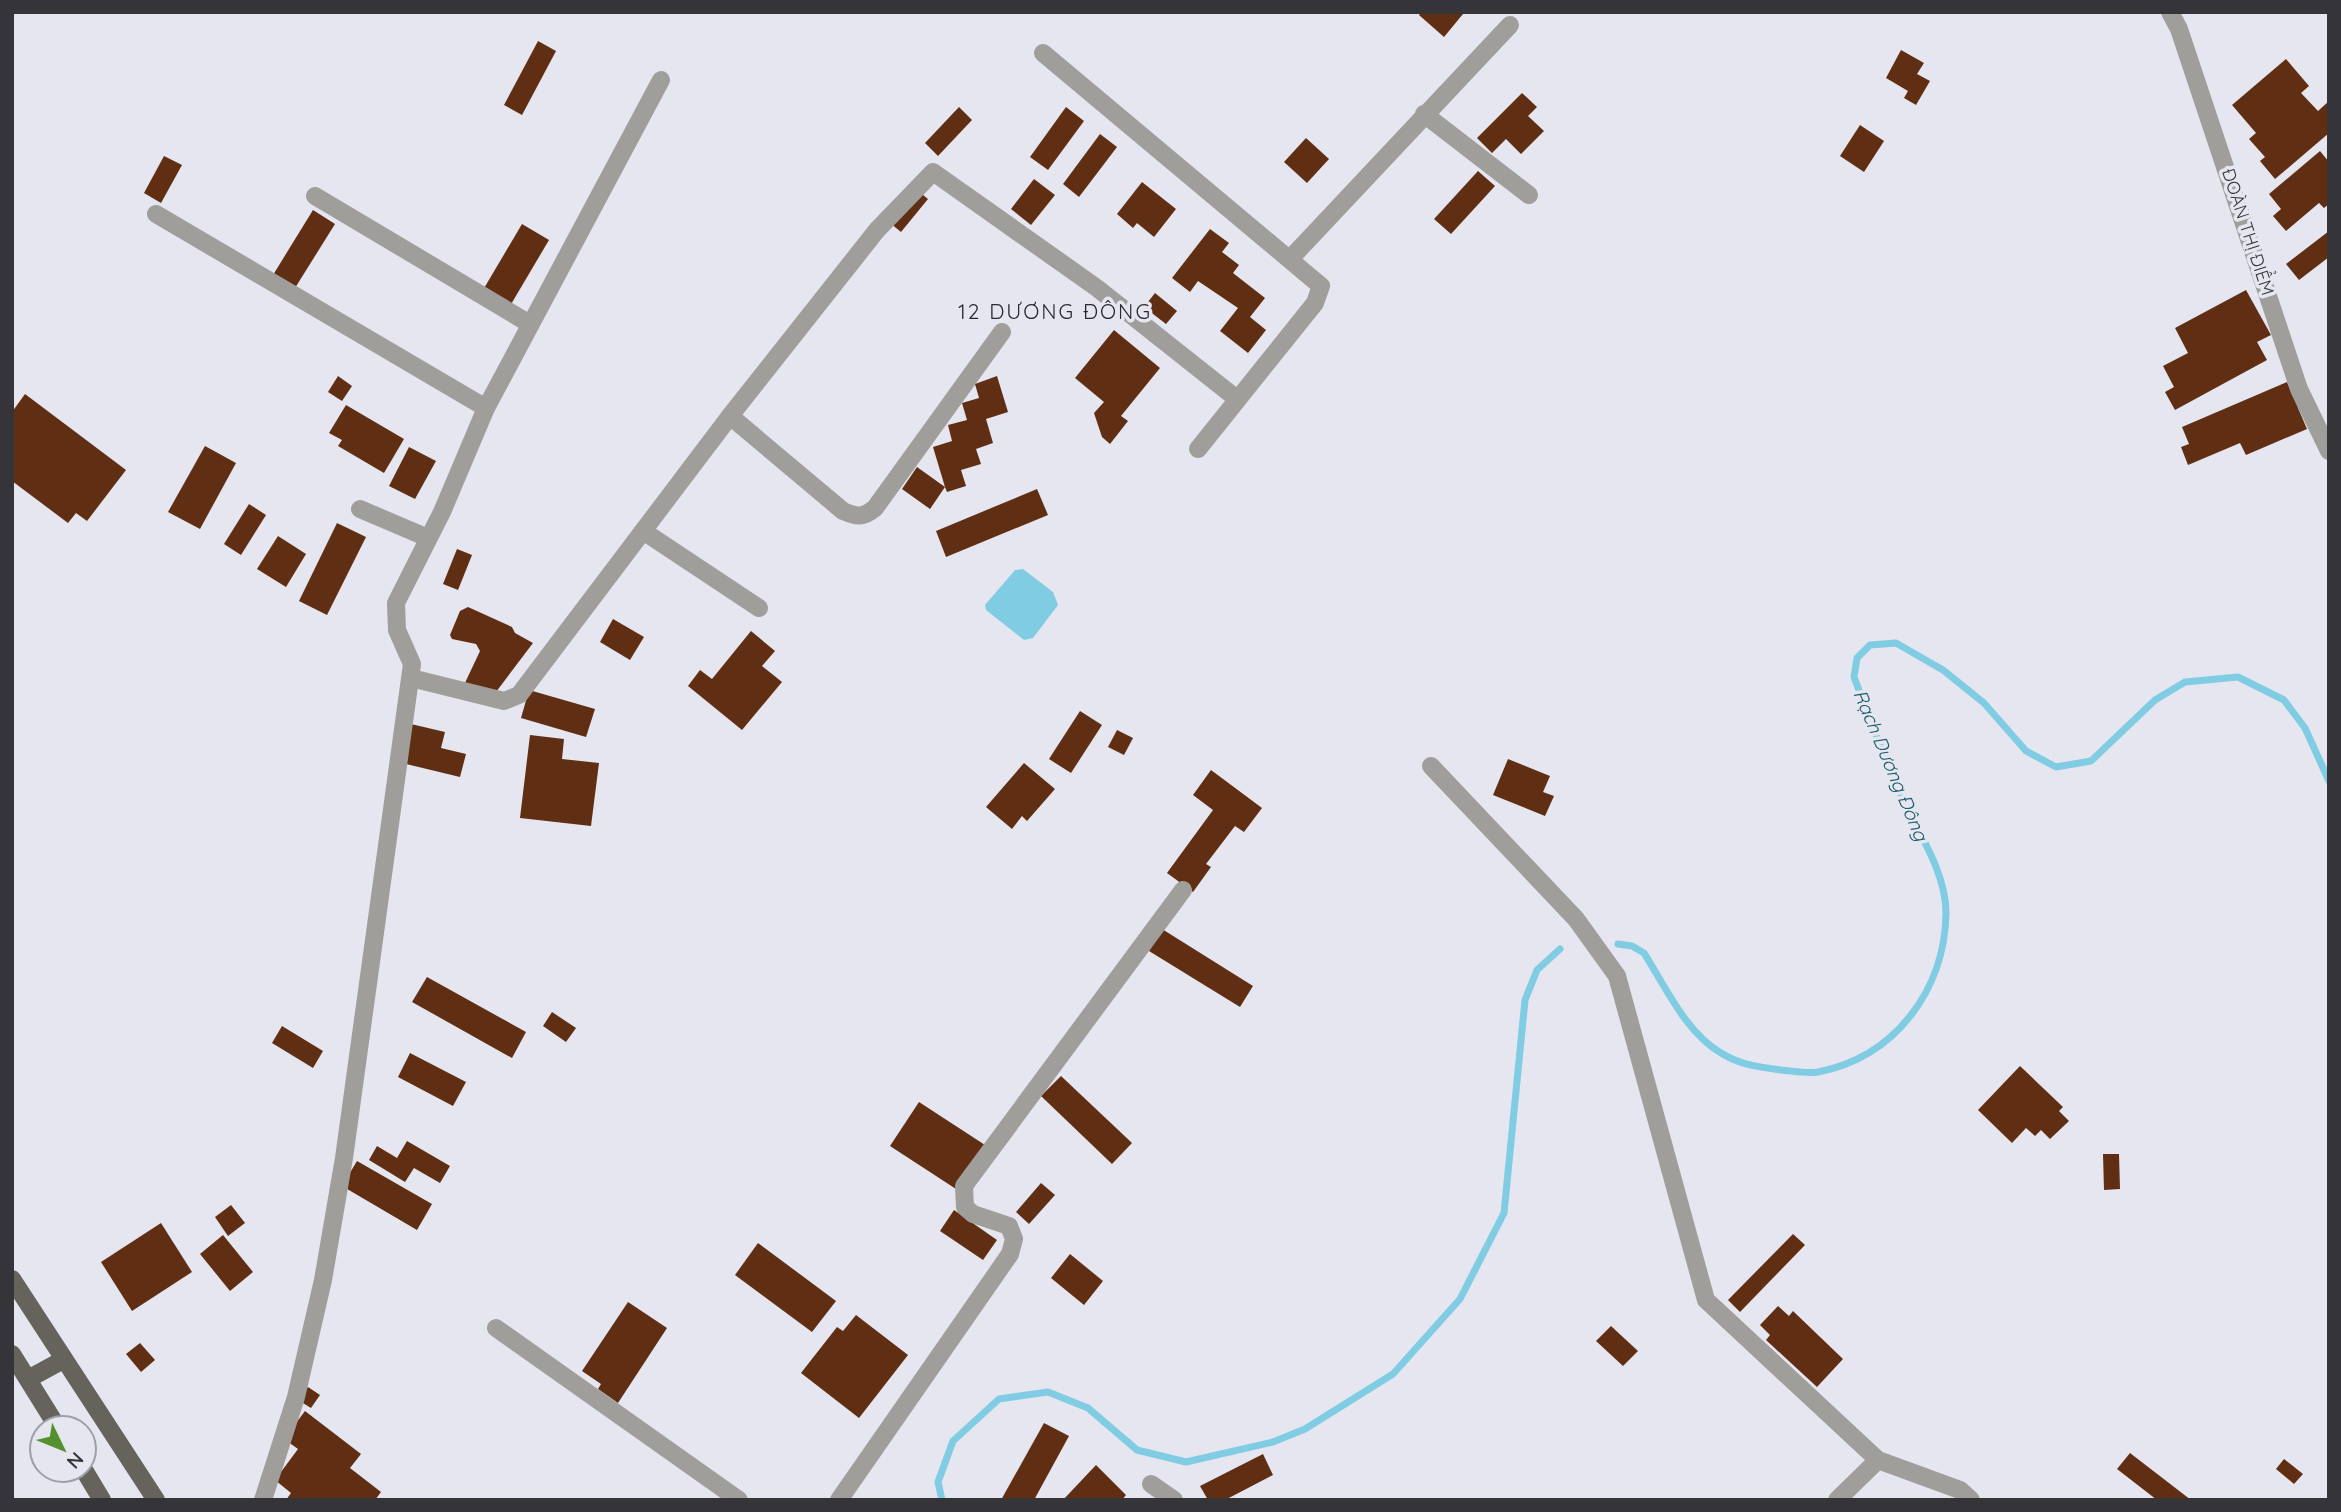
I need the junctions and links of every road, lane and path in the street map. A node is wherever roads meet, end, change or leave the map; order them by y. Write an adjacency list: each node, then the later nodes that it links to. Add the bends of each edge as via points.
1 (2170, 12): 16 (street, ĐOÀN THỊ ĐIỂM, via 2217,138 2299,389)
2 (1510, 25): 5 (street)
3 (1043, 53): 9 (street)
4 (661, 80): 10 (street)
5 (1424, 114): 6 (street); 9 (street)
6 (1529, 195)
7 (315, 197): 10 (street)
8 (156, 214): 13 (street)
9 (1290, 259): 12 (street, via 1321,286 1321,295)
10 (530, 324): 13 (street)
11 (1002, 332): 14 (street, via 866,515 857,517 843,511)
12 (1237, 399): 14 (street, via 1097,288 933,172 877,230); 15 (street)
13 (486, 408): 19 (street)
14 (730, 416): 18 (street)
15 (1199, 449)
16 (2329, 451)
17 (360, 509): 19 (street)
18 (643, 531): 20 (street); 21 (street, via 519,695 504,701)
19 (428, 538): 21 (street, via 396,603 397,629 412,664)
20 (759, 608)
21 (411, 678): 36 (street, via 325,1266 296,1397)
22 (1431, 766): 30 (street, via 1576,919 1617,975 1706,1300)
23 (1183, 890): 38 (street, via 964,1186 965,1207 973,1214 1010,1226 1014,1239 1010,1254)
24 (12, 1279): 27 (main road)
25 (496, 1328): 37 (street)
26 (12, 1354): 28 (main road)
27 (63, 1360): 28 (main road); 35 (main road)
28 (28, 1379): 29 (main road)
29 (49, 1414)
30 (1878, 1460): 33 (street); 40 (street)
31 (92, 1484): 34 (main road)
32 (1152, 1484): 39 (street)
33 (1960, 1496)
34 (102, 1500)
35 (156, 1500)
36 (263, 1500)
37 (739, 1500)
38 (839, 1500)
39 (1174, 1500)
40 (1837, 1500)

